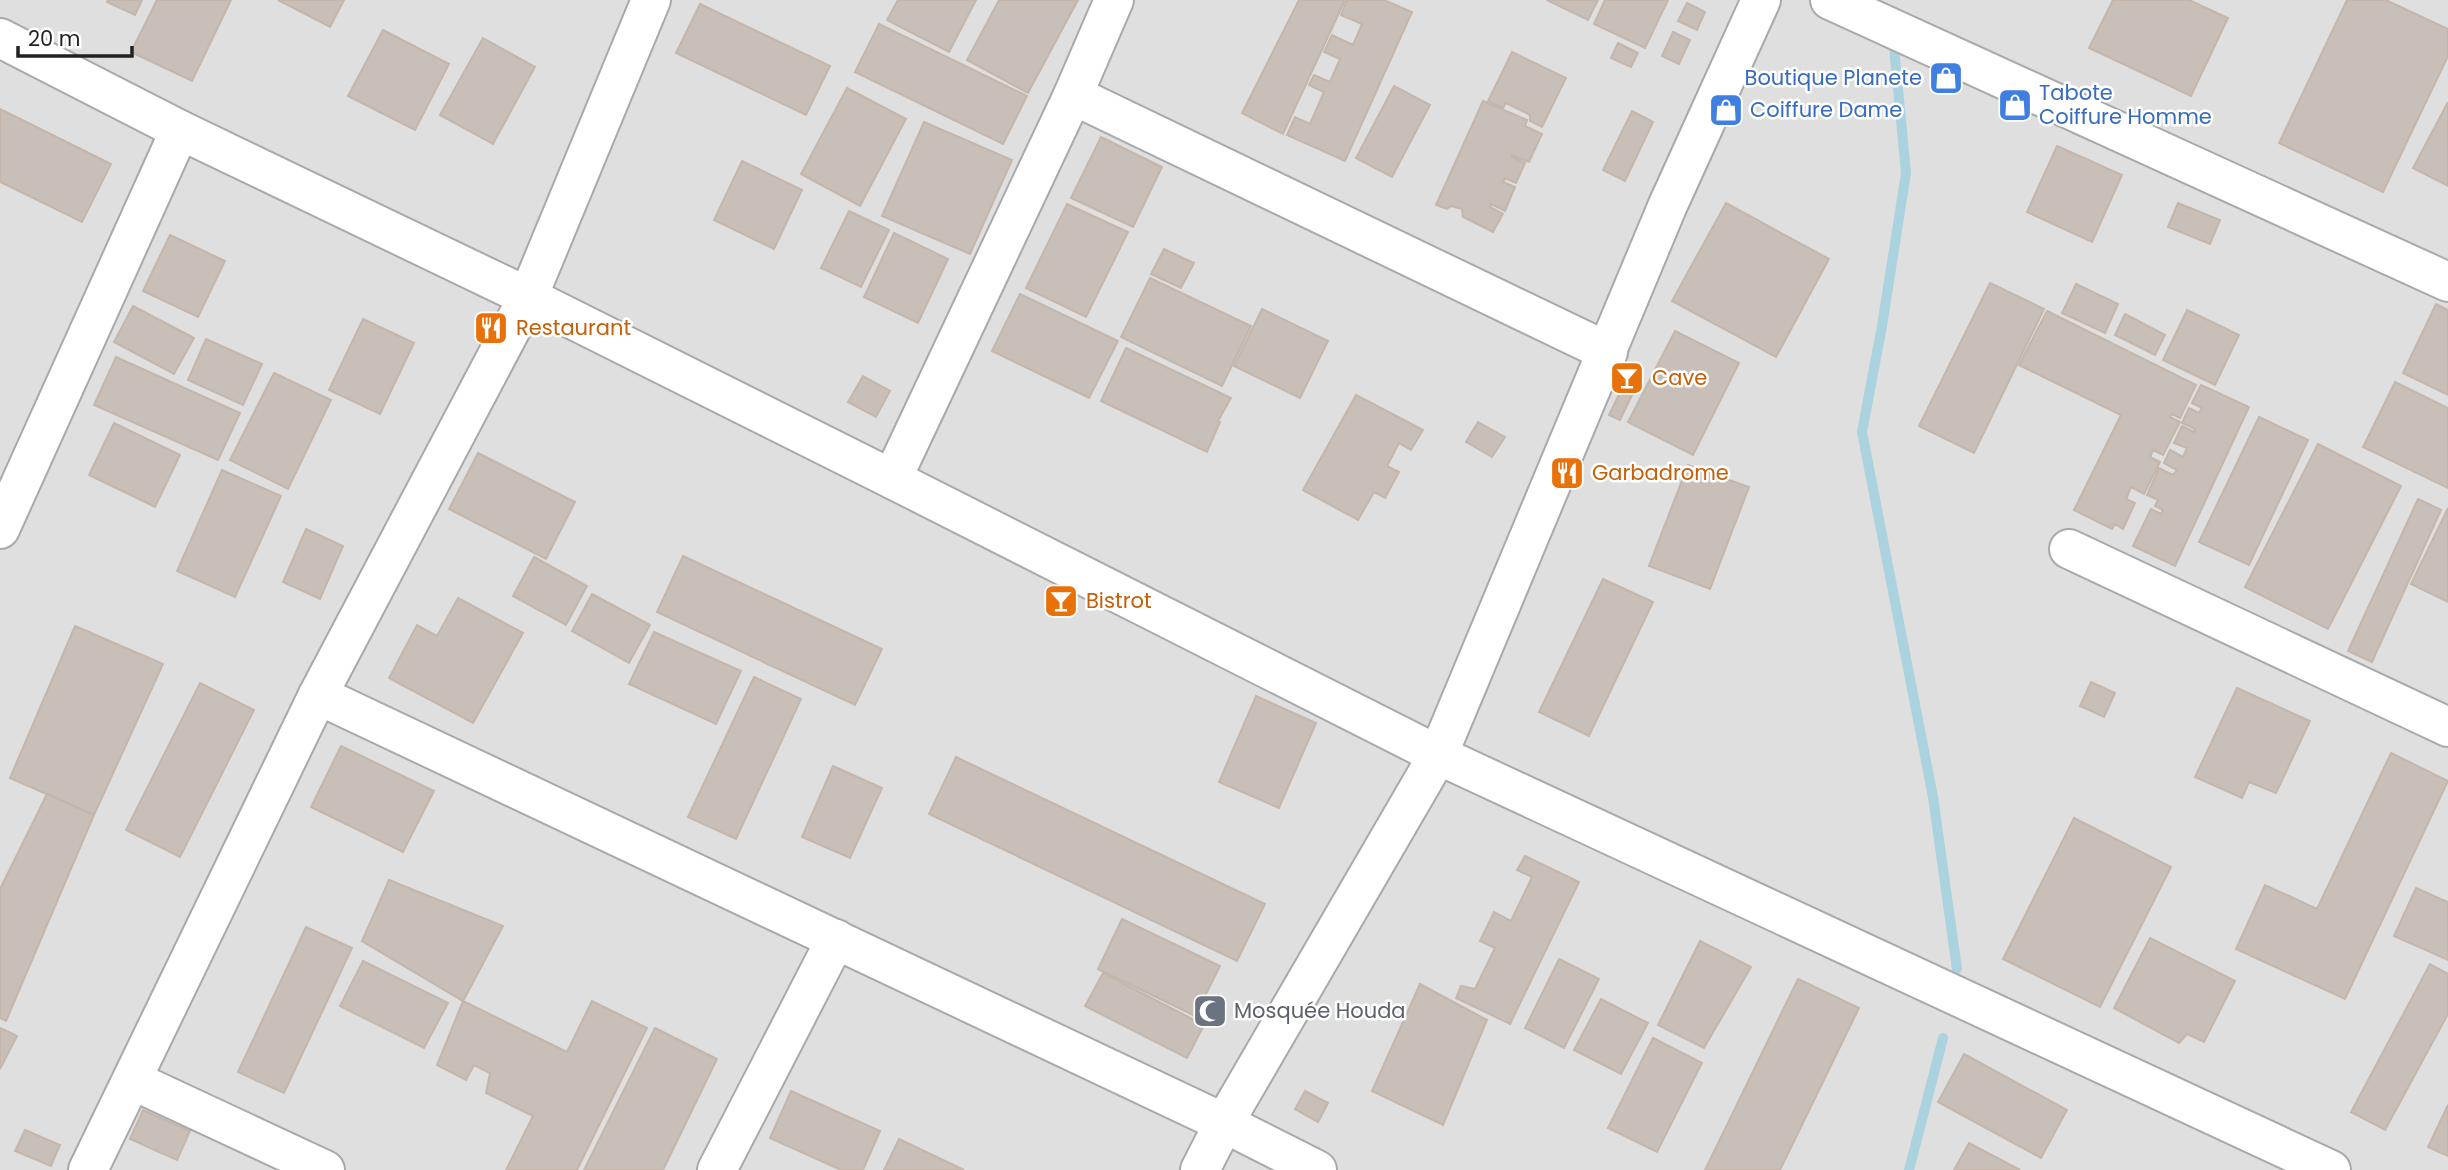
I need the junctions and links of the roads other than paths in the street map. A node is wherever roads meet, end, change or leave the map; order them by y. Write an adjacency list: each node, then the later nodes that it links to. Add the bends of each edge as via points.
1 (651, 0): 9 (street)
2 (1114, 0): 6 (street)
3 (1761, 0): 10 (street, via 1667,207)
4 (1830, 0): 8 (street)
5 (0, 38): 7 (street)
6 (1073, 95): 10 (street); 11 (street)
7 (180, 130): 9 (street); 12 (street)
8 (2448, 282)
9 (528, 297): 11 (street); 14 (street)
10 (1608, 352): 16 (street)
11 (892, 478): 16 (street)
12 (0, 529)
13 (2069, 549): 15 (street)
14 (318, 695): 17 (street); 18 (street)
15 (2448, 727)
16 (1438, 755): 19 (street); 25 (street)
17 (836, 939): 19 (street); 22 (street)
18 (132, 1080): 20 (street); 21 (street)
19 (1224, 1123): 23 (street); 24 (street)
20 (88, 1170)
21 (326, 1170)
22 (717, 1170)
23 (1200, 1170)
24 (1317, 1170)
25 (2331, 1170)

